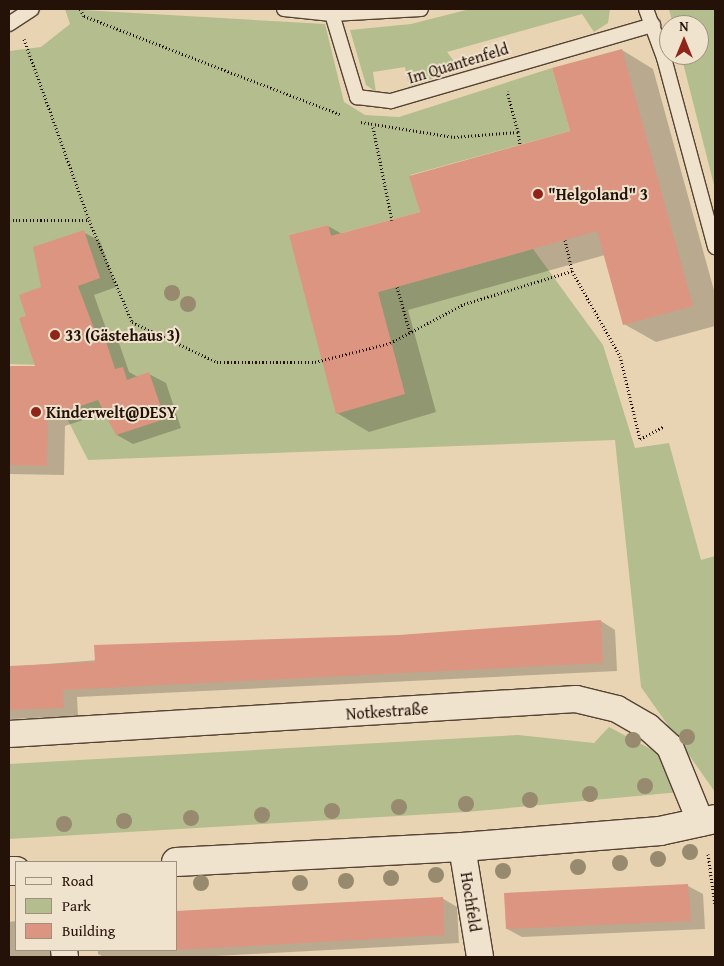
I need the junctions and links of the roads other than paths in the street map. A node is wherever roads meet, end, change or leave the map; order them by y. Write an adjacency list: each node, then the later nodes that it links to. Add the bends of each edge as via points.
1 (32, 9): 6 (lane)
2 (284, 9): 5 (lane)
3 (421, 9): 5 (lane)
4 (646, 9): 7 (lane)
5 (332, 14): 7 (lane, Im Quantenfeld, via 357,97 391,101)
6 (11, 23)
7 (653, 25): 8 (lane)
8 (715, 247)
9 (9, 734): 10 (street, Notkestraße, via 576,699 616,708 648,727 670,747)
10 (708, 821): 11 (street, Notkestraße, via 660,831)
11 (462, 847): 12 (street, Notkestraße); 13 (street, Hochfeld)
12 (178, 862)
13 (480, 957)

